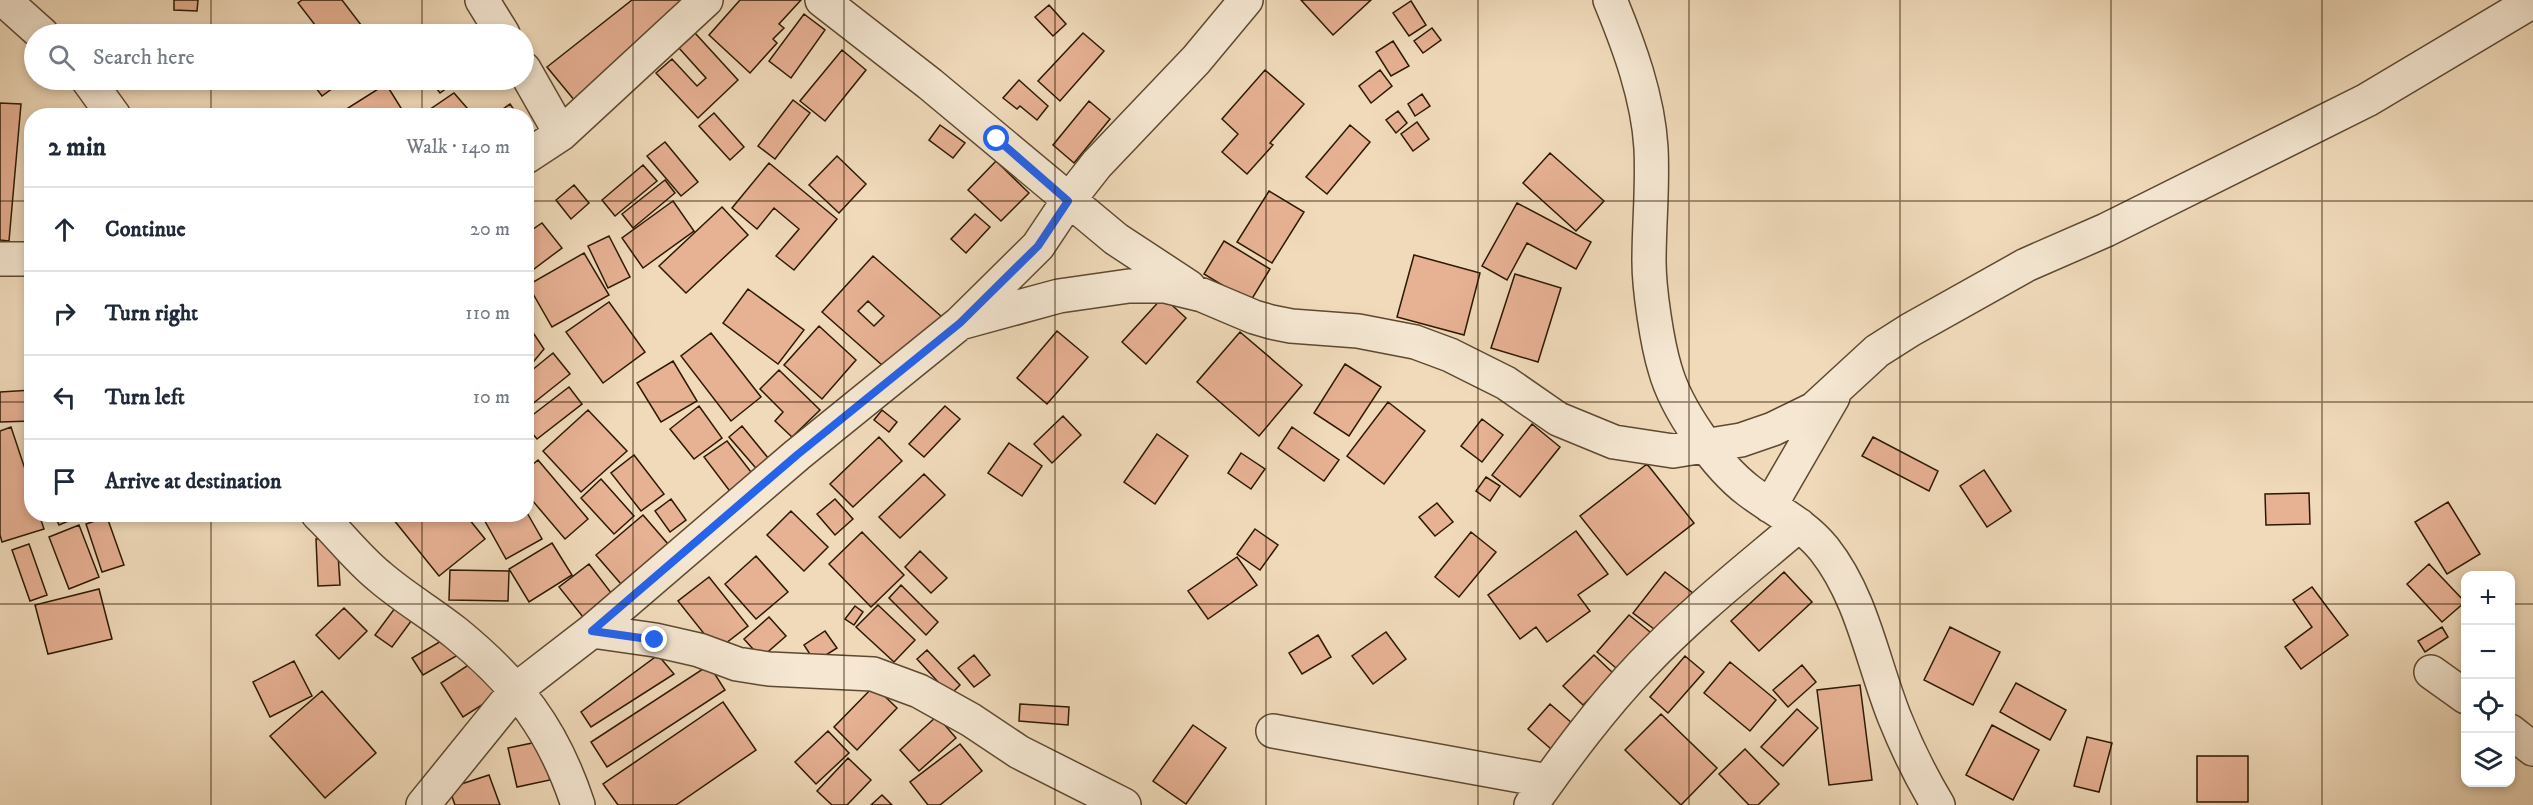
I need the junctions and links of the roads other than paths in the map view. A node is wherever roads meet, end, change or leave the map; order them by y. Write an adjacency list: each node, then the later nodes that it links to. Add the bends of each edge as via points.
1 (4, 0): 8 (street)
2 (482, 0): 9 (street)
3 (706, 0): 13 (street)
4 (822, 0): 15 (street, via 930,84)
5 (1246, 0): 15 (street)
6 (1610, 0): 21 (street, via 1639,80 1651,146 1649,264 1665,371)
7 (2533, 1): 20 (street, via 2367,100 2016,271 1877,351)
8 (31, 24)
9 (497, 24)
10 (534, 87): 13 (street)
11 (95, 90): 12 (street)
12 (108, 108)
13 (561, 134): 14 (street)
14 (534, 152)
15 (1068, 201): 18 (street, via 1116,239); 19 (street, via 1038,246)
16 (0, 259): 17 (street)
17 (24, 259)
18 (1202, 295): 19 (street, via 1165,286 1094,289); 21 (street, via 1271,322 1358,331 1415,342 1506,383 1558,419 1614,442 1673,451)
19 (960, 323): 25 (street, via 797,455)
20 (1837, 390): 21 (street, via 1814,409 1773,429); 22 (street)
21 (1706, 447): 22 (street, via 1747,489)
22 (1770, 506): 24 (street)
23 (326, 522): 27 (street, via 376,574 455,633)
24 (1799, 525): 32 (street, via 1720,591 1641,666); 36 (street, via 1823,547 1850,590 1894,717)
25 (592, 631): 27 (street); 35 (street, via 655,640 737,664 769,669 873,674 919,691 1018,752)
26 (2431, 672): 28 (street)
27 (517, 689): 33 (street); 34 (street, via 555,746)
28 (2461, 693)
29 (1273, 731): 32 (street)
30 (2513, 733): 31 (street)
31 (2533, 749)
32 (1539, 793)
33 (423, 805)
34 (578, 805)
35 (1124, 805)
36 (1938, 805)

